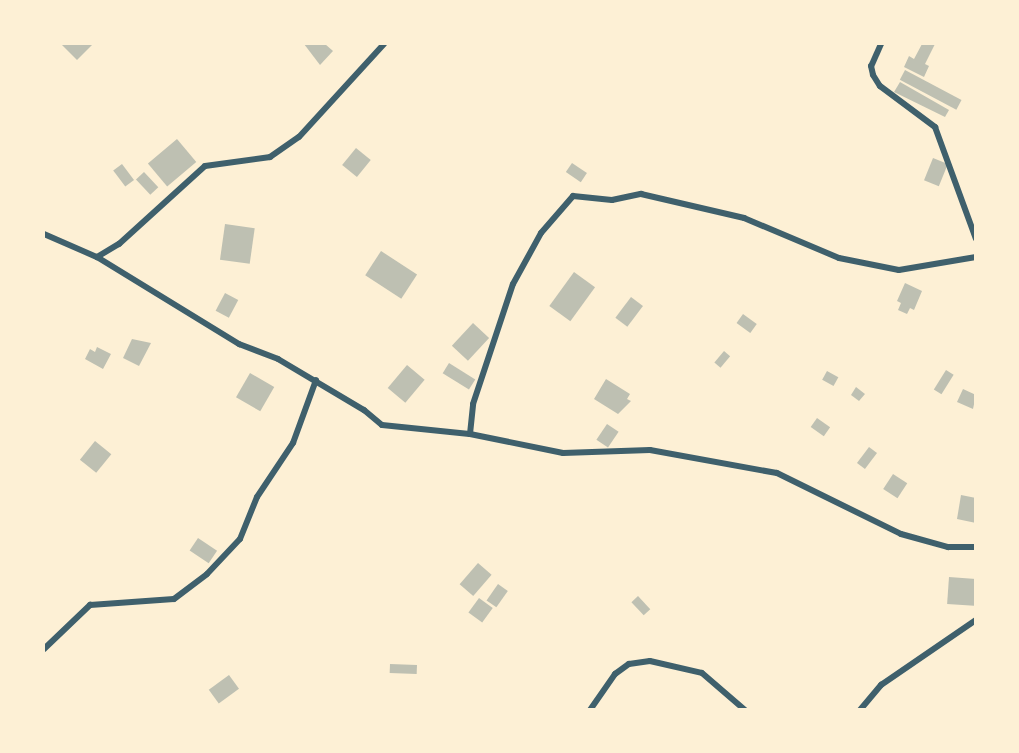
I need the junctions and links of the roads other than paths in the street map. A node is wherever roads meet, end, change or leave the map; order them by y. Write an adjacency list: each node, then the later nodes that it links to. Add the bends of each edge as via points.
1 (384, 44): 5 (street, via 299,137 270,157 205,166 119,244)
2 (881, 44): 4 (street, via 871,66 873,75 880,86 922,113 935,127)
3 (44, 234): 5 (street)
4 (975, 238)
5 (97, 257): 7 (street, via 239,344)
6 (975, 257): 8 (street, via 899,270 839,258 744,218 641,194 612,200 573,196 540,233 513,284 473,404)
7 (316, 380): 8 (street, via 382,425); 11 (street, via 293,442 256,497 240,539 207,574 174,599 90,605)
8 (470, 434): 9 (street, via 563,453 650,450 777,473 901,534 948,547)
9 (975, 547)
10 (975, 620): 14 (street, via 881,685)
11 (44, 649)
12 (590, 710): 13 (street, via 615,674 628,664 650,661 702,674)
13 (745, 710)
14 (860, 710)

